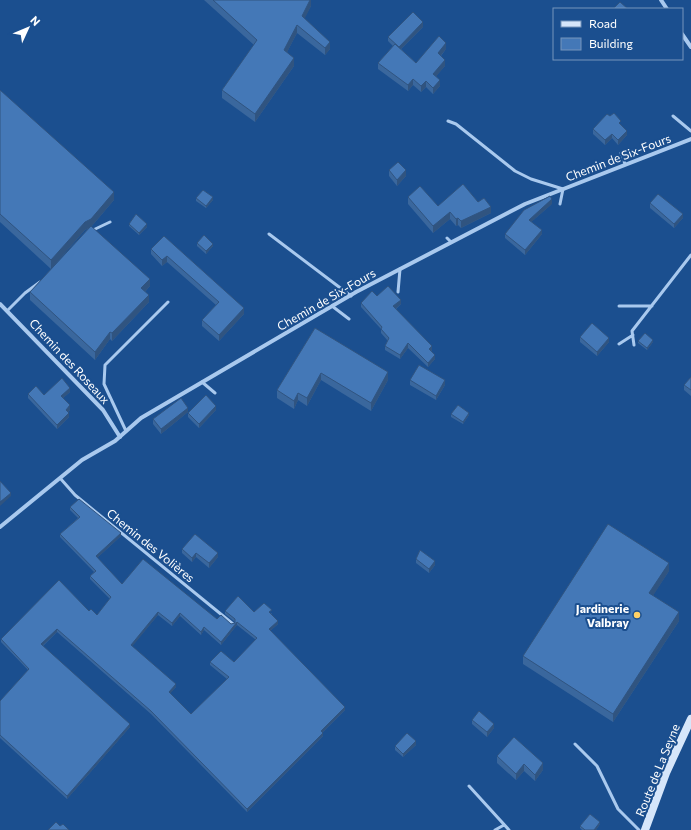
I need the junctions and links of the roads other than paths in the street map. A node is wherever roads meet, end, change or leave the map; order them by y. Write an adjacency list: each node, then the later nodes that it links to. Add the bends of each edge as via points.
1 (683, 35): 2 (street)
2 (691, 47)
3 (672, 116): 5 (lane)
4 (448, 121): 9 (lane, via 456,124 515,171)
5 (691, 131)
6 (691, 139): 8 (street, Chemin de Six-Fours)
7 (620, 153): 8 (lane)
8 (625, 164): 9 (street, Chemin de Six-Fours)
9 (563, 189): 10 (lane); 15 (street, Chemin de Six-Fours, via 526,204)
10 (560, 204)
11 (110, 222): 12 (lane)
12 (87, 232)
13 (268, 234): 20 (lane)
14 (447, 238): 15 (lane)
15 (451, 242): 17 (street, Chemin de Six-Fours)
16 (691, 256): 25 (lane)
17 (400, 269): 19 (lane); 20 (street, Chemin de Six-Fours)
18 (42, 280): 26 (lane)
19 (398, 292)
20 (350, 296): 23 (street, Chemin de Six-Fours)
21 (168, 302): 33 (lane, via 105,365 104,384)
22 (0, 304): 26 (street, Chemin des Roseaux)
23 (332, 306): 27 (lane); 31 (street, Chemin de Six-Fours)
24 (619, 306): 25 (lane)
25 (652, 306): 28 (lane, via 632,330)
26 (8, 311): 34 (street, Chemin des Roseaux, via 103,410)
27 (349, 319)
28 (633, 335): 29 (lane); 30 (lane)
29 (619, 344)
30 (634, 345)
31 (202, 382): 32 (lane); 33 (street, Chemin de Six-Fours, via 141,418)
32 (215, 393)
33 (126, 431): 34 (street, Chemin de Six-Fours)
34 (120, 437): 35 (street, Chemin de Six-Fours, via 82,460)
35 (60, 478): 36 (street, Chemin de Six-Fours); 37 (lane, Chemin des Volières, via 75,495)
36 (0, 527)
37 (127, 537): 38 (lane); 39 (lane, Chemin des Volières)
38 (124, 541)
39 (233, 624)
40 (691, 719): 47 (main road, Route de La Seyne, via 666,773)
41 (575, 744): 46 (lane, via 597,766 618,809)
42 (469, 786): 43 (lane)
43 (504, 825): 44 (lane); 45 (lane)
44 (495, 830)
45 (509, 830)
46 (639, 830)
47 (645, 830)

